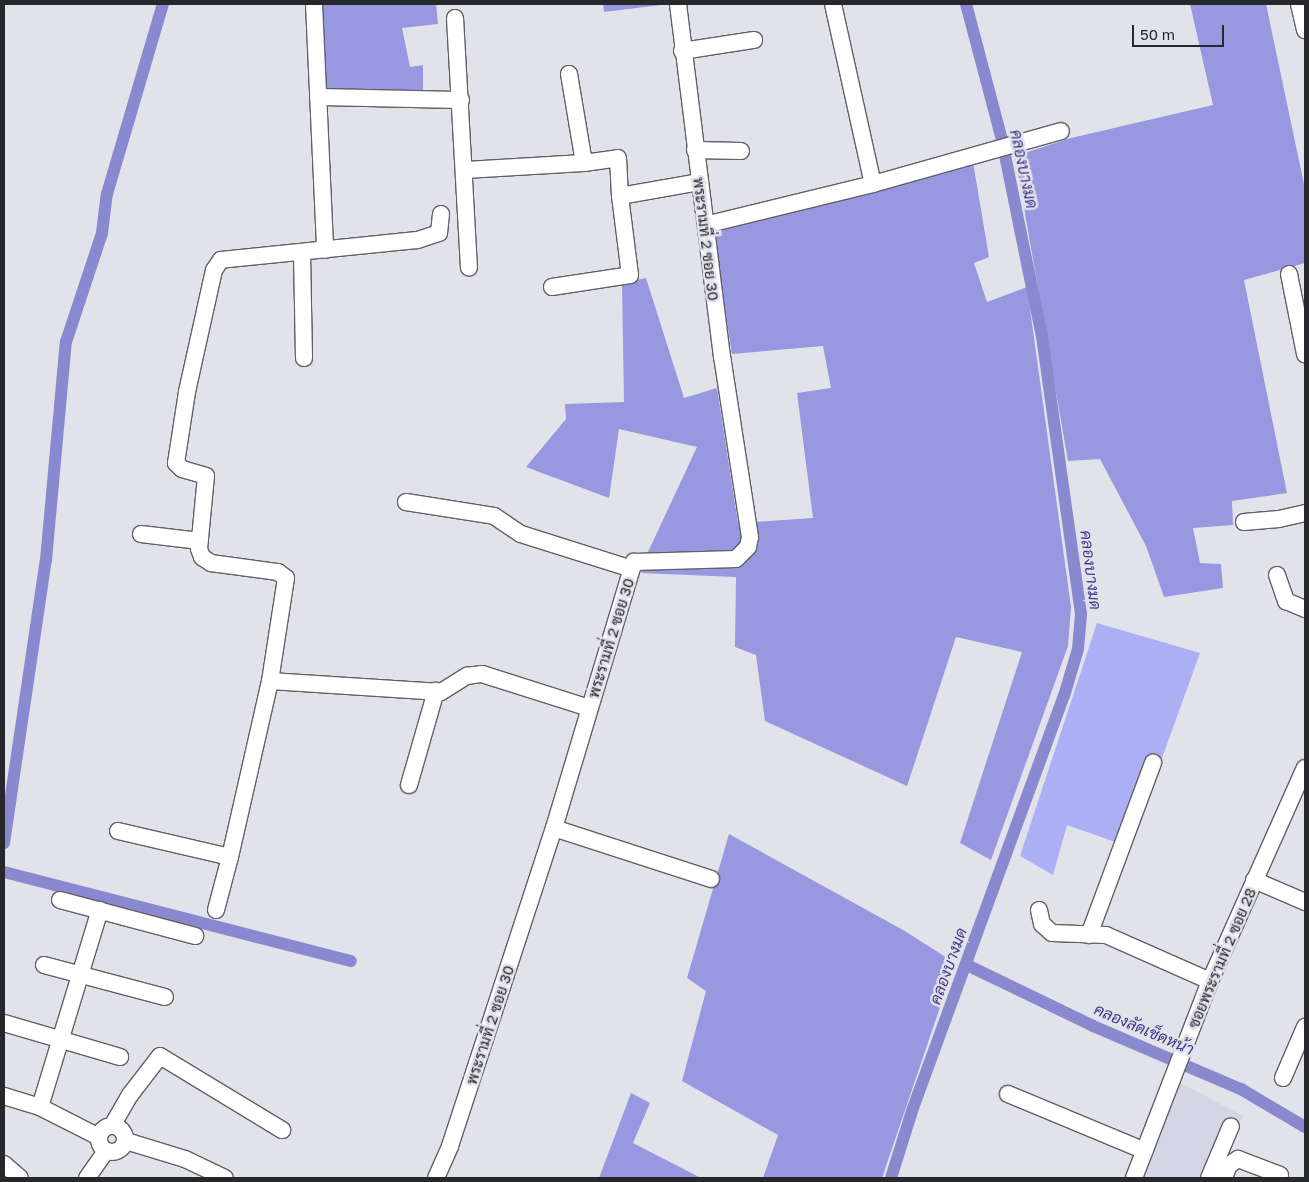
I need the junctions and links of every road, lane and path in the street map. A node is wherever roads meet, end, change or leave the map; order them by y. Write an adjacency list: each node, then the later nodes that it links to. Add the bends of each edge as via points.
1 (314, 4): 10 (street)
2 (678, 4): 8 (street, พระรามที่ 2 ซอย 30)
3 (833, 4): 18 (street)
4 (1299, 4): 6 (street)
5 (455, 18): 11 (street)
6 (1305, 30)
7 (754, 40): 8 (street)
8 (682, 51): 13 (street, พระรามที่ 2 ซอย 30)
9 (570, 74): 15 (street)
10 (318, 97): 11 (street); 22 (street)
11 (461, 100): 16 (street)
12 (1061, 131): 18 (street)
13 (695, 150): 14 (street); 17 (street, พระรามที่ 2 ซอย 30)
14 (741, 151)
15 (584, 163): 16 (street); 19 (street, via 618,158)
16 (465, 170): 24 (street)
17 (699, 182): 19 (street); 21 (street, พระรามที่ 2 ซอย 30)
18 (873, 184): 21 (street)
19 (620, 196): 26 (street, via 630,275)
20 (441, 214): 22 (street, via 440,230 435,236)
21 (705, 225): 34 (street, พระรามที่ 2 ซอย 30, via 750,537 748,547 736,559 634,562)
22 (325, 250): 23 (street)
23 (302, 253): 28 (street); 33 (street, via 229,257 220,260 214,270 176,463 182,469 206,476)
24 (469, 268)
25 (1289, 274): 27 (street)
26 (552, 287)
27 (1305, 354)
28 (304, 358)
29 (406, 502): 34 (street, via 494,516 521,534)
30 (1305, 513): 31 (street)
31 (1244, 522)
32 (141, 534): 33 (street)
33 (200, 542): 37 (street, via 202,558 211,563 278,572 286,578)
34 (632, 570): 39 (street, พระรามที่ 2 ซอย 30)
35 (1277, 575): 36 (street, via 1286,601)
36 (1305, 609)
37 (270, 681): 38 (street); 45 (street)
38 (436, 692): 39 (street, via 449,689 473,674 482,674); 42 (street)
39 (589, 708): 43 (street, พระรามที่ 2 ซอย 30)
40 (1153, 763): 53 (street)
41 (1305, 768): 47 (street, ซอยพระรามที่ 2 ซอย 28)
42 (409, 785)
43 (554, 828): 46 (street); 78 (street, พระรามที่ 2 ซอย 30, via 456,1128)
44 (118, 831): 45 (street)
45 (230, 856): 51 (street)
46 (711, 879)
47 (1254, 880): 49 (street); 57 (street, ซอยพระรามที่ 2 ซอย 28)
48 (60, 900): 50 (street)
49 (1305, 902)
50 (100, 910): 54 (street); 56 (street)
51 (216, 910)
52 (1039, 910): 53 (street, via 1042,924 1052,933)
53 (1089, 935): 57 (street, via 1106,935)
54 (196, 936)
55 (44, 965): 56 (street)
56 (81, 973): 58 (street); 61 (street)
57 (1210, 981): 72 (street, ซอยพระรามที่ 2 ซอย 28)
58 (165, 998)
59 (4, 1023): 61 (street)
60 (1305, 1027): 63 (street)
61 (61, 1040): 62 (street); 66 (street)
62 (120, 1057)
63 (1284, 1078)
64 (1008, 1094): 72 (street)
65 (4, 1096): 66 (street)
66 (40, 1106): 71 (street)
67 (112, 1126): 69 (street, via 160,1056); 70 (street, via 121,1129); 71 (street, via 103,1128)
68 (1230, 1126): 80 (street)
69 (282, 1130)
70 (126, 1141): 71 (street, via 118,1151); 77 (street, via 186,1159)
71 (102, 1144): 76 (street)
72 (1144, 1151): 79 (street, ซอยพระรามที่ 2 ซอย 28)
73 (4, 1164): 75 (street)
74 (1280, 1175): 81 (street, via 1238,1159 1229,1165)
75 (20, 1178)
76 (87, 1178)
77 (225, 1178)
78 (436, 1178)
79 (1134, 1178)
80 (1209, 1178)
81 (1224, 1178)

